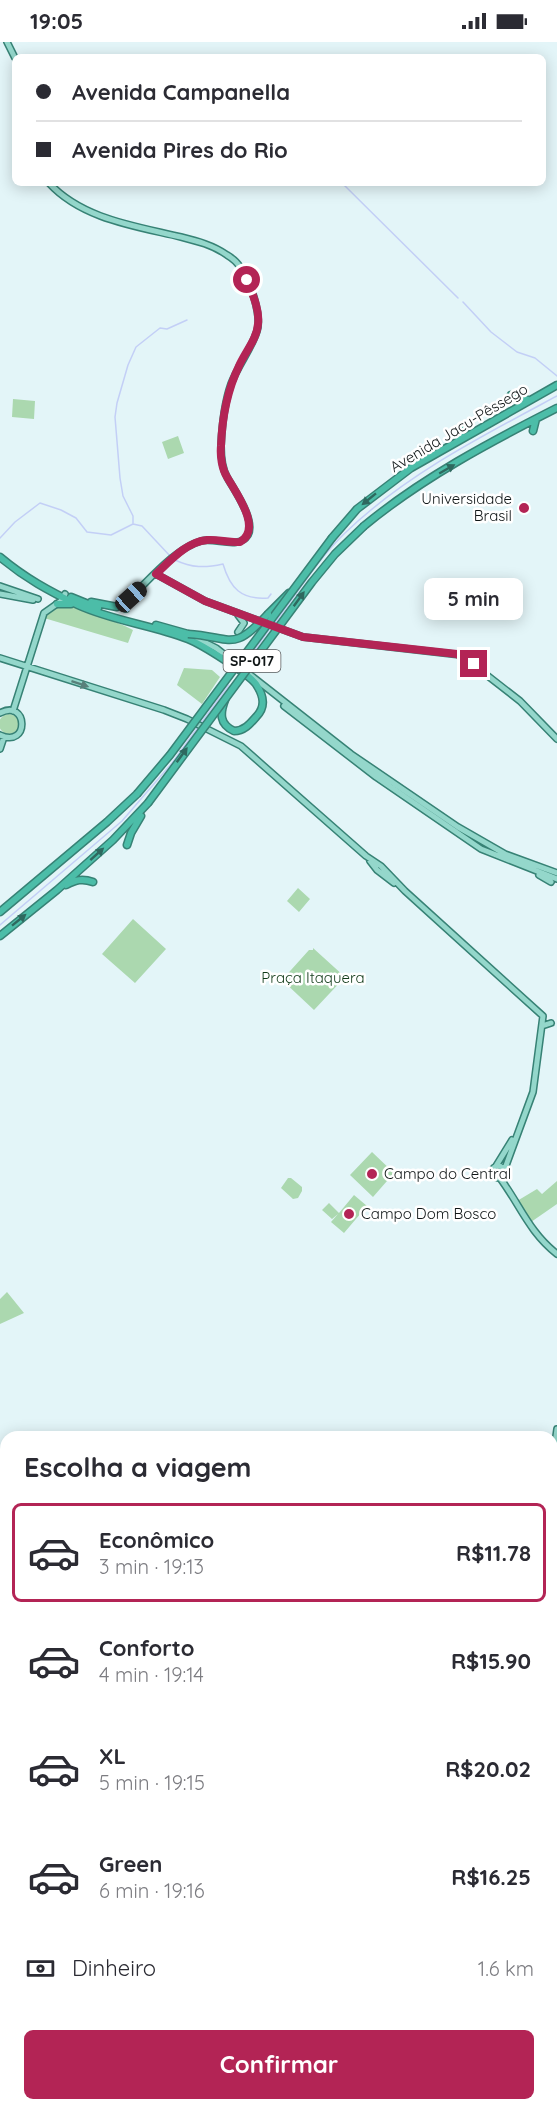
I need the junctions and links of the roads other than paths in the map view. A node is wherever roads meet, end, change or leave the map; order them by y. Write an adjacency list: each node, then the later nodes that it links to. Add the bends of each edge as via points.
1 (54, 186): 12 (main road, via 74,202 113,218 210,243 226,252 245,269 259,305 261,324 228,406 223,447 230,480 249,520 250,531 244,540 236,542 202,541 192,545)
2 (557, 385): 4 (highway, Avenida Jacu-Pêssego / SP-017)
3 (511, 395): 4 (highway)
4 (529, 400): 9 (highway, Avenida Jacu-Pêssego / SP-017)
5 (557, 408): 6 (highway, Avenida Jacu-Pêssego / SP-017)
6 (536, 419): 8 (highway); 30 (highway, Avenida Jacu-Pêssego / SP-017, one-way to 6, bridge, via 312,582 364,526 427,480)
7 (464, 425): 9 (highway)
8 (533, 431)
9 (458, 441): 14 (highway, Avenida Jacu-Pêssego / SP-017, one-way to 14, bridge, via 396,478 349,517)
10 (0, 552): 16 (highway, via 25,573)
11 (0, 557): 16 (highway, via 29,580)
12 (156, 574): 21 (main road, via 127,600); 23 (main road)
13 (0, 586): 17 (main road)
14 (292, 591): 26 (highway, bridge, via 239,639); 43 (highway, SP-017, bridge, via 137,794)
15 (0, 594): 17 (main road)
16 (64, 595): 18 (highway); 19 (main road)
17 (38, 599): 22 (main road)
18 (76, 601): 19 (highway); 20 (highway); 24 (highway)
19 (57, 604): 22 (main road)
20 (117, 607)
21 (126, 609)
22 (44, 613): 28 (main road)
23 (237, 614): 25 (main road, via 244,623); 34 (main road, bridge, via 307,638 461,655 520,701)
24 (173, 632): 26 (highway); 29 (highway, bridge, via 205,647)
25 (238, 632)
26 (188, 634): 36 (main road, bridge, via 216,648)
27 (0, 658): 28 (main road)
28 (27, 666): 31 (main road); 46 (main road, one-way to 46, bridge, via 187,719 241,746 543,1016)
29 (256, 683): 30 (highway, via 264,706 243,729 234,731 224,724 222,710); 36 (main road)
30 (227, 697): 37 (highway, SP-017, one-way to 30, bridge)
31 (13, 711): 32 (main road); 33 (main road, via 21,719 22,727 14,737)
32 (0, 714)
33 (2, 736): 35 (main road)
34 (557, 739)
35 (0, 749)
36 (342, 749): 39 (main road, via 487,845); 40 (main road, via 399,794 482,849)
37 (146, 805): 38 (highway); 42 (highway, SP-017, one-way to 37)
38 (127, 845)
39 (557, 873)
40 (554, 881)
41 (93, 882): 42 (highway, via 77,880)
42 (57, 890): 44 (highway, SP-017, one-way to 42)
43 (0, 912)
44 (0, 936)
45 (551, 1023): 46 (main road)
46 (542, 1026): 47 (main road, via 533,1092)
47 (517, 1134): 48 (main road); 49 (main road)
48 (495, 1166): 49 (main road, via 500,1167); 49 (main road, via 494,1177)
49 (502, 1175): 50 (main road, via 529,1226)
50 (557, 1254)

